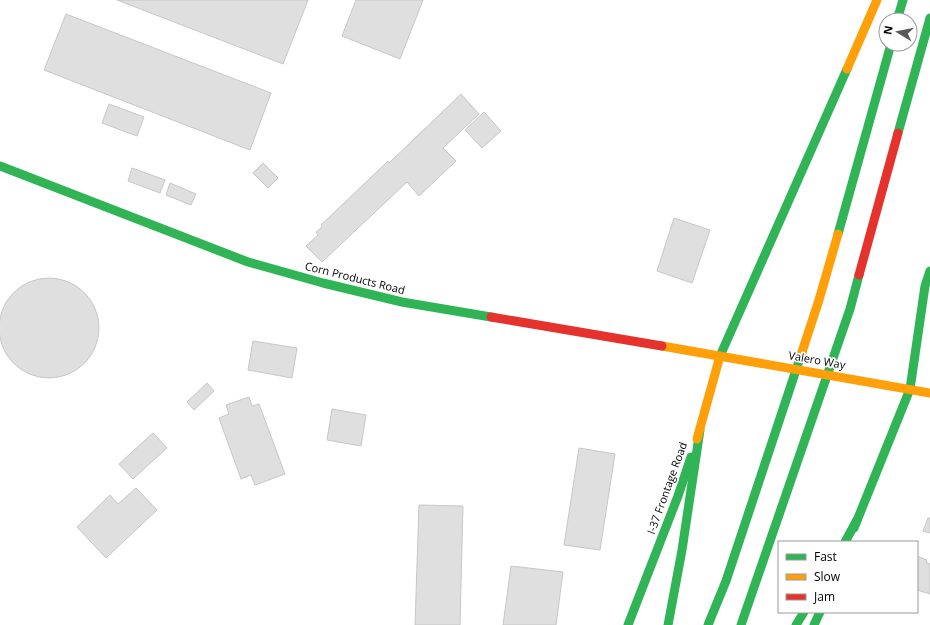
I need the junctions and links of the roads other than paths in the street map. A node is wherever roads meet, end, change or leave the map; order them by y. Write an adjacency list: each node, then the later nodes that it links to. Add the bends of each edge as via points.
1 (877, 0): 8 (main road, I-37 Frontage Road)
2 (903, 0): 3 (main road)
3 (900, 12)
4 (930, 18): 20 (main road, via 850,309)
5 (889, 52): 19 (main road, via 819,300 726,581)
6 (0, 166): 8 (main road, Corn Products Road, via 248,262 323,283 402,302)
7 (930, 271): 9 (main road, via 925,286)
8 (720, 356): 9 (main road, Valero Way); 11 (main road, I-37 Frontage Road)
9 (910, 389): 10 (main road); 12 (main road)
10 (930, 393)
11 (700, 430): 17 (main road, I-37 Frontage Road, via 678,496); 18 (main road)
12 (857, 520): 13 (main road); 14 (main road)
13 (846, 541)
14 (848, 541)
15 (803, 613): 21 (main road)
16 (820, 613): 22 (main road)
17 (628, 625)
18 (668, 625)
19 (708, 625)
20 (741, 625)
21 (796, 625)
22 (814, 625)

